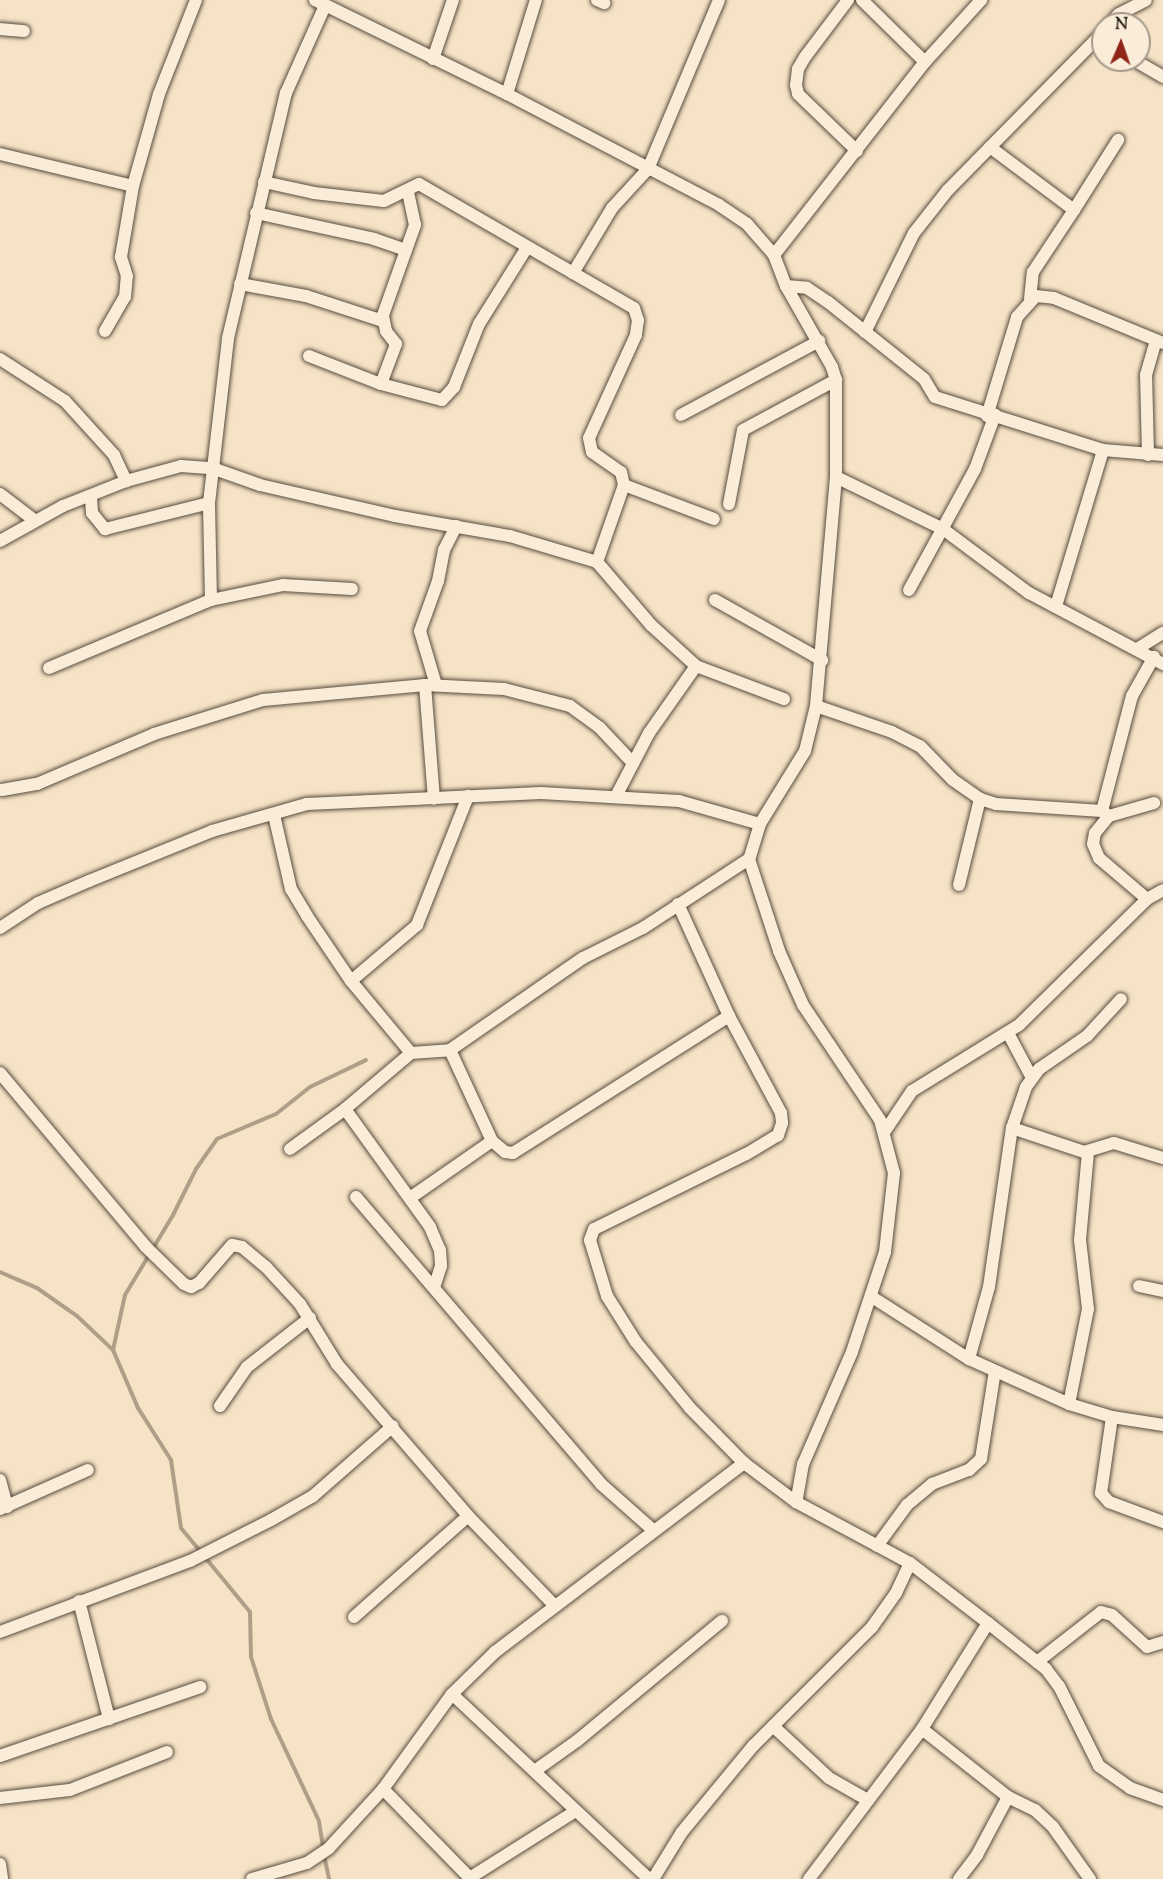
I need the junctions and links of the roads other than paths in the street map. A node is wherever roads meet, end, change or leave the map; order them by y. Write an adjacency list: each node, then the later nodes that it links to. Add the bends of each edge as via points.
1 (196, 0): 23 (street, via 159,94)
2 (453, 0): 14 (street)
3 (536, 0): 16 (street)
4 (719, 0): 21 (street)
5 (848, 0): 19 (street, via 805,57 796,85 798,94)
6 (862, 0): 15 (street)
7 (981, 0): 15 (street)
8 (1146, 0): 10 (street)
9 (320, 3): 14 (street); 22 (street, via 286,93)
10 (1123, 12)
11 (0, 29): 12 (street)
12 (24, 31)
13 (1091, 48): 18 (street)
14 (433, 59): 16 (street)
15 (925, 62): 19 (street)
16 (507, 94): 21 (street)
17 (1118, 140): 25 (street)
18 (990, 147): 25 (street); 36 (street, via 914,233)
19 (857, 151): 29 (street)
20 (0, 154): 23 (street)
21 (648, 169): 29 (street, via 737,218); 30 (street, via 612,208)
22 (264, 182): 24 (street, via 314,193 384,201); 26 (street)
23 (133, 186): 35 (street, via 121,257 127,276 124,297)
24 (408, 192): 27 (street, via 419,184); 28 (street, via 415,225)
25 (1074, 210): 33 (street, via 1033,272)
26 (256, 213): 28 (street, via 374,239); 31 (street)
27 (526, 249): 30 (street); 42 (street, via 478,324 448,395 438,401)
28 (406, 250): 34 (street)
29 (774, 255): 32 (street)
30 (573, 273): 51 (street, via 637,312 636,335 589,438 592,452 621,472)
31 (240, 284): 34 (street, via 306,296); 48 (street, via 228,338)
32 (786, 286): 36 (street, via 807,288); 37 (street)
33 (1030, 300): 38 (street, via 1043,295 1054,298); 44 (street, via 1017,316)
34 (383, 321): 42 (street, via 396,344)
35 (105, 331)
36 (865, 332): 44 (street, via 924,379 935,397)
37 (819, 342): 41 (street); 43 (street)
38 (1159, 342): 46 (street, via 1146,375)
39 (309, 356): 42 (street)
40 (0, 359): 50 (street, via 65,401 114,455)
41 (836, 380): 49 (street); 55 (street, via 743,430)
42 (381, 384)
43 (681, 414)
44 (991, 415): 45 (street); 59 (street, via 975,469)
45 (1103, 450): 46 (street); 66 (street)
46 (1148, 455): 47 (street)
47 (1163, 455)
48 (212, 468): 50 (street, via 181,466); 54 (street); 58 (street, via 260,485)
49 (836, 477): 59 (street); 69 (street)
50 (126, 481): 53 (street)
51 (624, 485): 56 (street); 61 (street)
52 (0, 494): 57 (street)
53 (91, 498): 54 (street, via 92,513 105,529); 57 (street)
54 (209, 503): 64 (street)
55 (729, 504)
56 (714, 519)
57 (34, 520): 60 (street)
58 (456, 526): 61 (street, via 564,550); 73 (street, via 444,550 438,581 420,631)
59 (943, 529): 63 (street); 66 (street, via 1029,593)
60 (0, 542)
61 (597, 562): 71 (street, via 651,625)
62 (352, 590): 64 (street, via 283,585)
63 (909, 590)
64 (211, 600): 72 (street)
65 (715, 600): 69 (street)
66 (1056, 606): 68 (street)
67 (1163, 633): 68 (street)
68 (1137, 649): 70 (street)
69 (822, 660): 75 (street)
70 (1159, 660): 83 (street, via 1132,696)
71 (696, 666): 74 (street); 76 (street)
72 (49, 668)
73 (430, 685): 76 (street, via 504,689 570,706 600,728); 77 (street, via 263,700 154,734 37,784); 80 (street)
74 (784, 699)
75 (816, 706): 81 (street, via 892,732 920,746 953,780); 85 (street, via 805,750)
76 (633, 763): 79 (street)
77 (2, 790)
78 (468, 796): 79 (street); 80 (street); 92 (street, via 417,925)
79 (616, 796): 85 (street, via 679,801)
80 (434, 799): 84 (street, via 307,804)
81 (980, 799): 83 (street, via 996,804); 87 (street)
82 (1154, 803): 83 (street)
83 (1105, 813): 89 (street, via 1095,833 1095,853)
84 (274, 815): 91 (street, via 212,831 89,881 38,903); 92 (street, via 291,889)
85 (760, 824): 86 (street)
86 (749, 859): 90 (street); 102 (street, via 779,951 803,1005 873,1106)
87 (959, 885)
88 (1163, 890): 89 (street)
89 (1148, 899): 95 (street)
90 (678, 904): 94 (street); 96 (street, via 644,928 583,958)
91 (0, 928)
92 (351, 981): 97 (street)
93 (1121, 999): 99 (street, via 1088,1036)
94 (729, 1016): 103 (street, via 522,1149 505,1152); 121 (street, via 781,1113 778,1135 648,1203 601,1223 590,1240 607,1296 636,1342 690,1408)
95 (1008, 1033): 99 (street); 102 (street, via 912,1090)
96 (450, 1050): 97 (street); 103 (street)
97 (411, 1053): 100 (street)
98 (0, 1073): 113 (street, via 145,1246 184,1284 191,1287 199,1283 228,1248 237,1245 273,1274)
99 (1031, 1076): 101 (street)
100 (345, 1109): 104 (street); 108 (street)
101 (1012, 1128): 105 (street); 114 (street, via 988,1287)
102 (885, 1131): 112 (street, via 894,1173 885,1252)
103 (492, 1141): 108 (street)
104 (290, 1149)
105 (1088, 1152): 106 (street, via 1114,1143); 116 (street, via 1080,1240 1088,1309)
106 (1163, 1158)
107 (356, 1197): 110 (street)
108 (410, 1198): 110 (street, via 440,1250 441,1266)
109 (1139, 1286): 111 (street)
110 (434, 1287): 128 (street, via 601,1484)
111 (1163, 1291)
112 (872, 1297): 114 (street, via 902,1320); 124 (street, via 803,1464)
113 (310, 1318): 117 (street, via 247,1367); 120 (street, via 337,1365)
114 (969, 1359): 115 (street)
115 (995, 1371): 116 (street); 129 (street, via 981,1459 969,1470 932,1484 908,1504)
116 (1069, 1404): 118 (street)
117 (220, 1406)
118 (1112, 1417): 119 (street); 127 (street, via 1101,1493 1108,1502)
119 (1163, 1425)
120 (393, 1426): 126 (street); 131 (street, via 313,1496 190,1561)
121 (744, 1463): 124 (street); 128 (street)
122 (88, 1470): 125 (street)
123 (0, 1480): 125 (street)
124 (796, 1502): 129 (street)
125 (3, 1508)
126 (468, 1516): 132 (street); 133 (street)
127 (1163, 1522)
128 (653, 1530): 132 (street)
129 (877, 1546): 130 (street)
130 (910, 1563): 135 (street); 142 (street, via 896,1593 872,1627)
131 (79, 1601): 136 (street); 141 (street)
132 (555, 1606): 140 (street, via 495,1652)
133 (354, 1617)
134 (722, 1621): 146 (street)
135 (988, 1623): 138 (street); 143 (street)
136 (0, 1632)
137 (1163, 1642): 138 (street, via 1147,1647 1112,1615 1101,1612)
138 (1037, 1662): 151 (street, via 1059,1686 1099,1766 1123,1785)
139 (200, 1687): 141 (street)
140 (452, 1694): 146 (street); 147 (street)
141 (109, 1719): 145 (street)
142 (773, 1726): 150 (street, via 829,1778); 157 (street, via 700,1809)
143 (922, 1730): 148 (street); 150 (street)
144 (167, 1752): 149 (street, via 70,1790)
145 (0, 1756)
146 (536, 1770): 152 (street)
147 (383, 1789): 154 (street); 156 (street, via 329,1848 307,1863)
148 (1008, 1797): 159 (street, via 977,1855); 160 (street, via 1035,1810 1053,1827)
149 (0, 1798)
150 (866, 1799): 158 (street)
151 (1163, 1800)
152 (574, 1812): 154 (street); 157 (street)
153 (0, 1864): 155 (street)
154 (469, 1878)
155 (2, 1879)
156 (252, 1879)
157 (651, 1879)
158 (809, 1879)
159 (959, 1879)
160 (1090, 1879)

